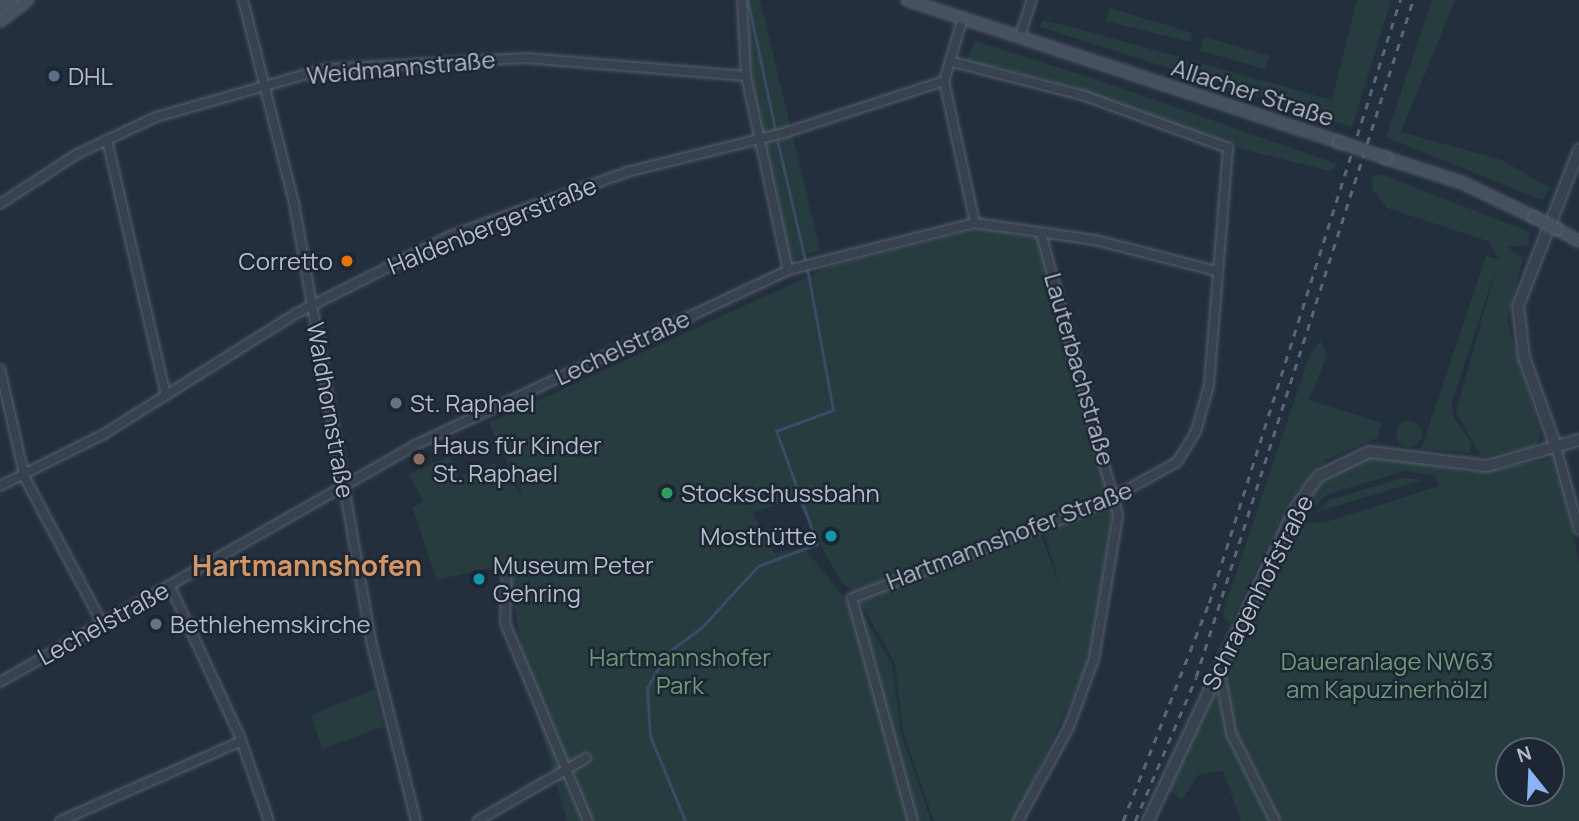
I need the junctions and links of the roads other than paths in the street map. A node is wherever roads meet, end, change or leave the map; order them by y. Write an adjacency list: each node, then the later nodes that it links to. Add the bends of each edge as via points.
1 (10, 0): 7 (main road)
2 (27, 0): 9 (main road)
3 (243, 0): 14 (street, Waldhornstraße)
4 (742, 0): 12 (street)
5 (907, 0): 8 (main road, Allacher Straße)
6 (1032, 0): 10 (street)
7 (0, 8)
8 (963, 17): 10 (main road, Allacher Straße); 11 (street)
9 (0, 21)
10 (1020, 36): 20 (main road, Allacher Straße, bridge, via 1463,183)
11 (949, 61): 13 (street); 24 (street, Hartmannshofer Straße, via 1085,96 1228,148)
12 (746, 76): 14 (street, Weidmannstraße, via 526,58 324,69); 15 (street)
13 (944, 81): 15 (street, Haldenbergerstraße); 19 (street)
14 (264, 83): 16 (street, Weidmannstraße); 25 (street, Waldhornstraße)
15 (761, 138): 23 (street); 25 (street, Haldenbergerstraße, via 627,172 506,214)
16 (107, 140): 18 (street, Weidmannstraße); 27 (street)
17 (1579, 150): 20 (street)
18 (0, 204)
19 (975, 223): 21 (street, Lechelstraße); 23 (street, Lechelstraße)
20 (1552, 227): 22 (main road, Allacher Straße); 29 (street, via 1518,318)
21 (1041, 233): 24 (street, Lechelstraße); 33 (street, Lauterbachstraße)
22 (1579, 241)
23 (788, 270): 31 (street, Lechelstraße, via 415,445)
24 (1217, 271): 33 (street, Hartmannshofer Straße, via 1209,385 1196,431 1177,462)
25 (313, 305): 27 (street, Haldenbergerstraße); 31 (street, Waldhornstraße)
26 (0, 369): 30 (street)
27 (166, 395): 30 (street, Haldenbergerstraße)
28 (1579, 440): 29 (street, Schragenhofstraße)
29 (1556, 447): 34 (street); 38 (street, Schragenhofstraße, via 1487,466 1382,452 1331,466 1297,505)
30 (25, 478): 32 (street, Haldenbergerstraße); 37 (street)
31 (343, 485): 36 (street, Lechelstraße); 45 (street, Waldhornstraße, via 371,642)
32 (0, 486)
33 (1117, 497): 48 (street, Hartmannshofer Straße, via 852,598); 49 (street, Lauterbachstraße, via 1114,564 1094,659 1069,727)
34 (1579, 530)
35 (507, 574): 42 (street, via 505,624)
36 (170, 586): 37 (street, Lechelstraße); 40 (street)
37 (102, 623): 39 (street, Lechelstraße)
38 (1219, 666): 50 (street, Schragenhofstraße); 51 (street, via 1231,733)
39 (0, 682)
40 (241, 741): 43 (street); 44 (street)
41 (586, 758): 42 (street)
42 (563, 771): 46 (street); 47 (street)
43 (60, 821)
44 (269, 821)
45 (416, 821)
46 (477, 821)
47 (588, 821)
48 (914, 821)
49 (1018, 821)
50 (1148, 821)
51 (1275, 821)

